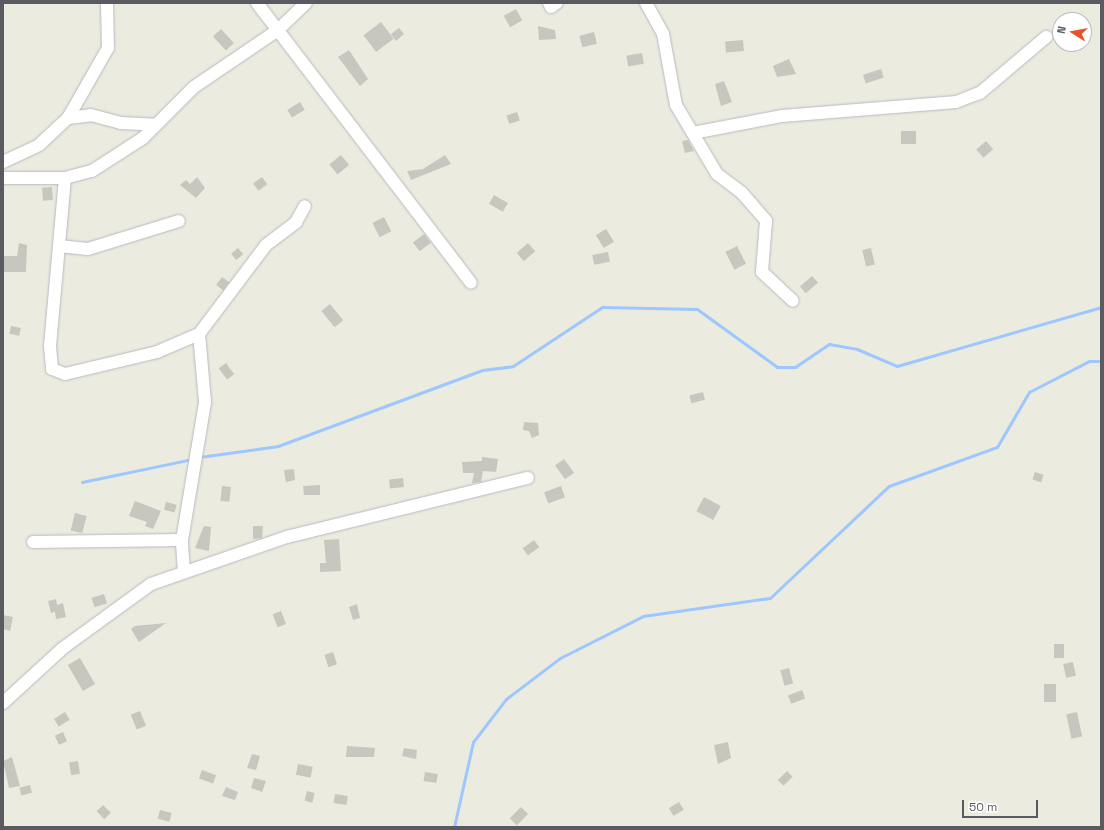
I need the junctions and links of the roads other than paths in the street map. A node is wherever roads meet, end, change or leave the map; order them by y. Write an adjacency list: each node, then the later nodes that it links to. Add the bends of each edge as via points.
1 (107, 3): 9 (street, via 108,48)
2 (257, 3): 7 (street)
3 (306, 3): 7 (street)
4 (549, 3): 5 (street, via 551,7)
5 (557, 3)
6 (646, 3): 11 (street, via 663,34 676,105)
7 (278, 30): 10 (street, via 194,87); 18 (street)
8 (1046, 37): 11 (street, via 980,93 956,102 782,116)
9 (68, 118): 10 (street, via 91,115 121,123); 12 (street, via 39,145)
10 (156, 125): 14 (street, via 92,171)
11 (693, 133): 19 (street, via 717,174 742,193 766,221 762,272)
12 (3, 162)
13 (3, 178): 14 (street)
14 (65, 178): 17 (street)
15 (305, 206): 20 (street, via 296,222 266,245)
16 (179, 221): 17 (street, via 88,249)
17 (59, 246): 20 (street, via 50,346 52,369 65,374 157,352)
18 (471, 283)
19 (793, 301)
20 (199, 334): 22 (street, via 204,402)
21 (528, 478): 24 (street, via 287,537 225,561)
22 (182, 540): 23 (street); 24 (street)
23 (33, 542)
24 (184, 572): 25 (street, via 150,584 63,648)
25 (3, 703)

